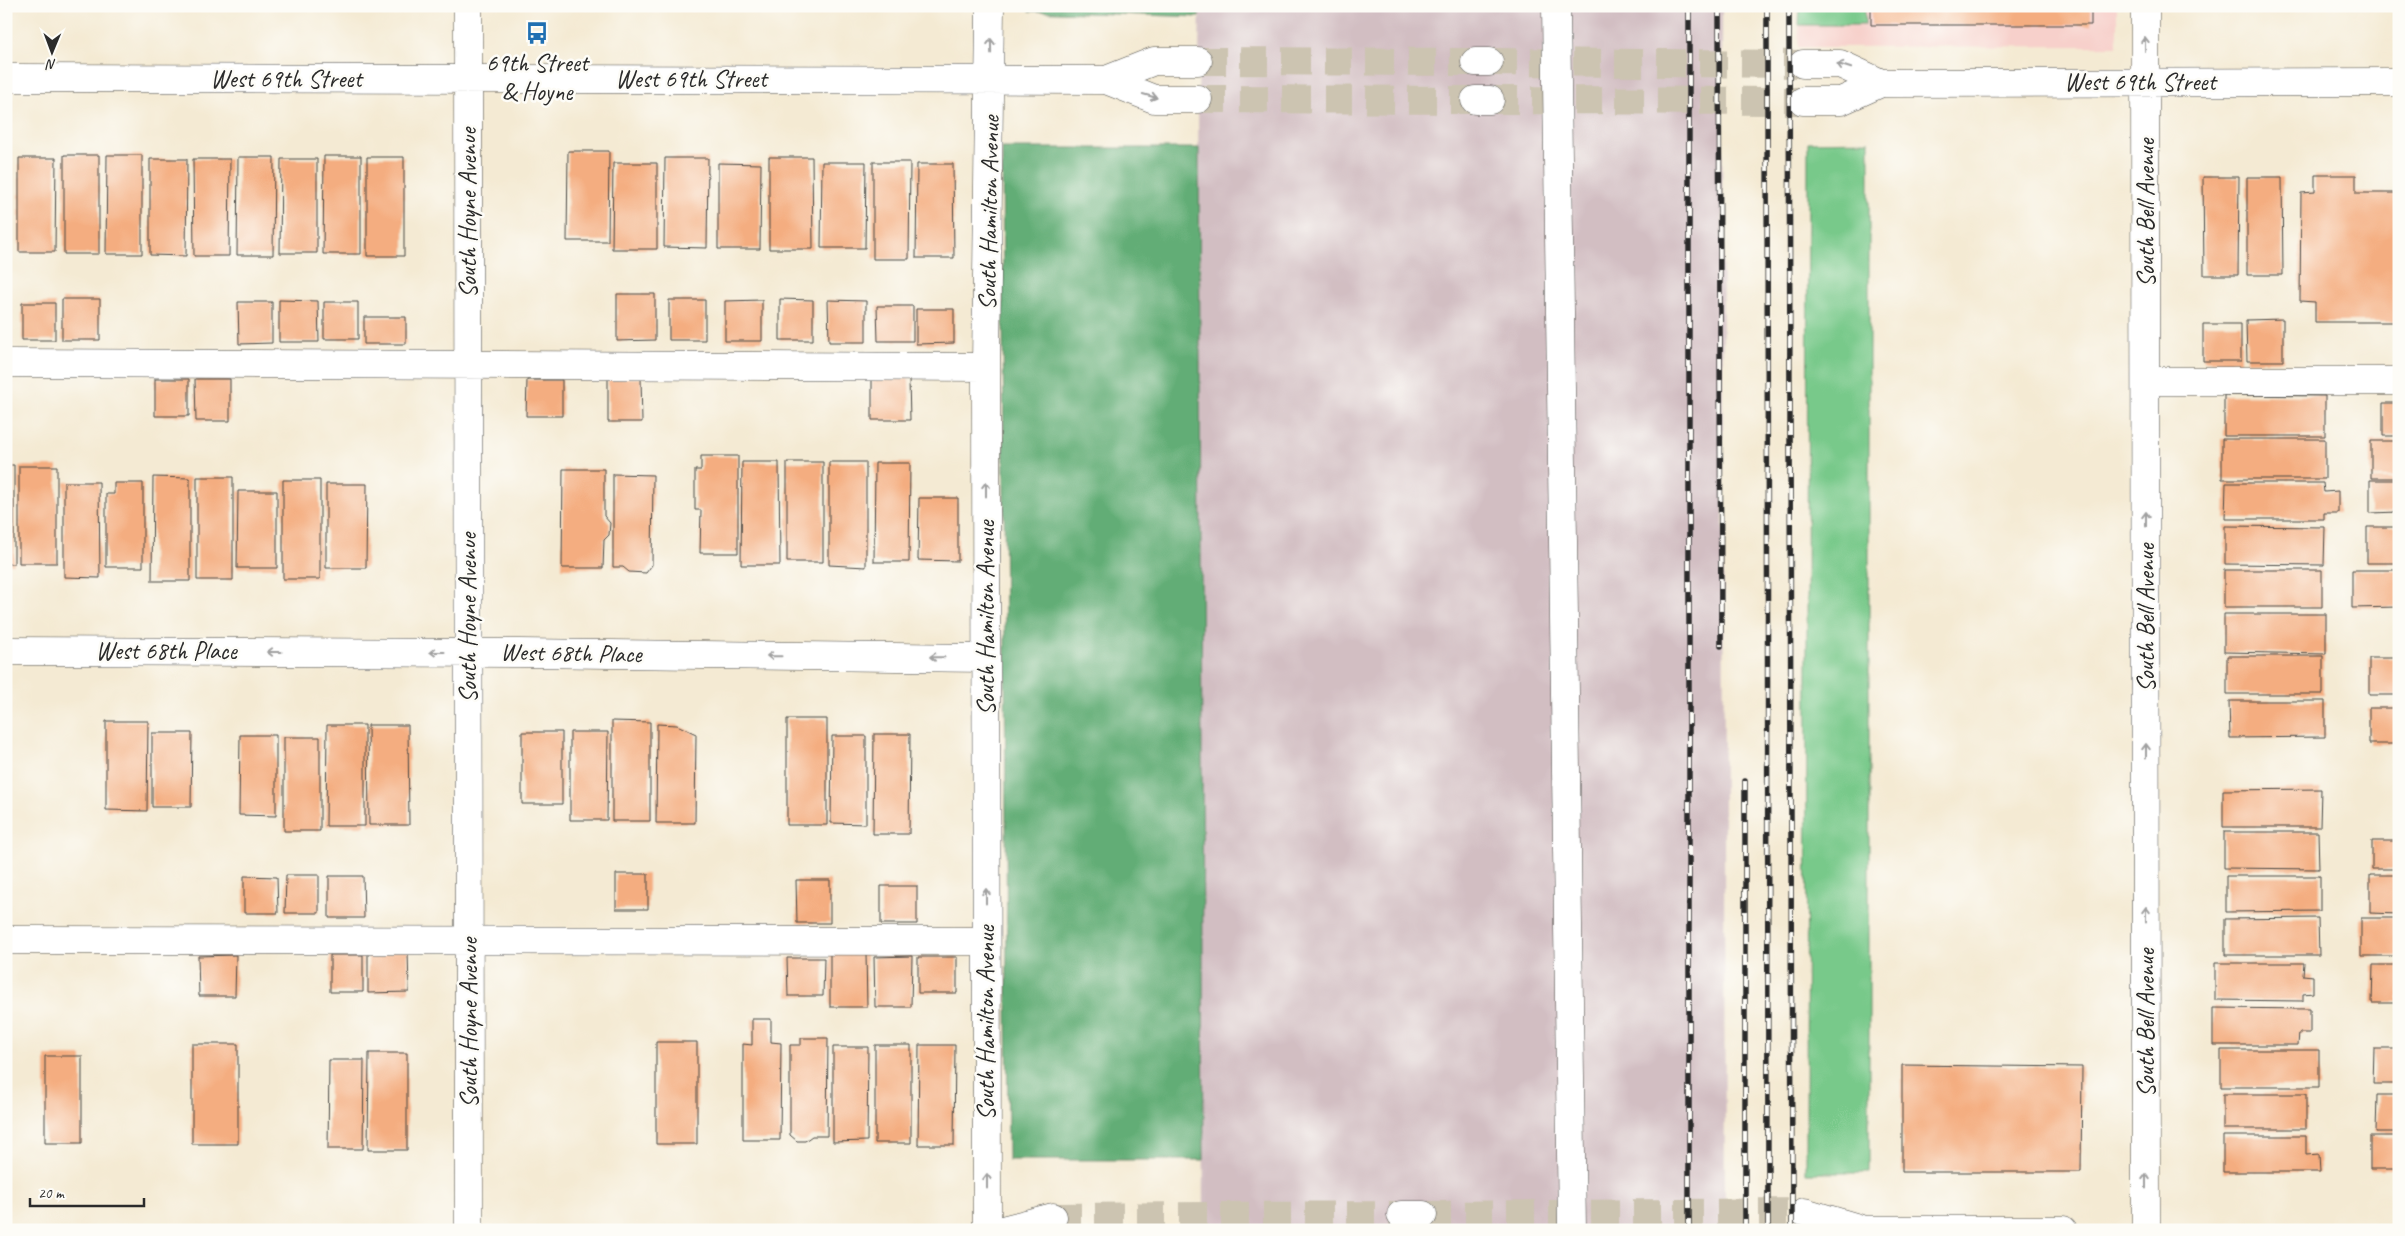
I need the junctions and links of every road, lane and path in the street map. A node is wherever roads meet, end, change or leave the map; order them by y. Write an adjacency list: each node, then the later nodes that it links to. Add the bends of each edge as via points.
1 (468, 6): 8 (street, South Hoyne Avenue)
2 (990, 6): 9 (street, South Hamilton Avenue, one-way to 2)
3 (1556, 6): 33 (street)
4 (2145, 6): 11 (street, South Bell Avenue, one-way to 4)
5 (1198, 61): 10 (street, West 69th Street, via 1154,61)
6 (1803, 64): 13 (street, West 69th Street, one-way to 6, via 1840,64)
7 (6, 78): 8 (street, West 69th Street)
8 (469, 79): 9 (street, West 69th Street); 17 (street, South Hoyne Avenue)
9 (991, 80): 10 (street, West 69th Street); 18 (street, South Hamilton Avenue)
10 (1106, 80): 14 (street, West 69th Street, one-way to 14, via 1154,98)
11 (2146, 82): 12 (street, West 69th Street); 13 (street, West 69th Street); 19 (street, South Bell Avenue)
12 (2399, 82)
13 (1881, 83): 15 (street, West 69th Street, via 1841,101)
14 (1198, 99)
15 (1804, 101)
16 (6, 362): 17 (street)
17 (468, 363): 18 (street); 22 (street, South Hoyne Avenue)
18 (986, 367): 23 (street, South Hamilton Avenue, one-way to 18)
19 (2146, 381): 20 (street); 35 (street, South Bell Avenue, one-way to 19)
20 (2399, 381)
21 (6, 651): 22 (street, West 68th Place, one-way to 21)
22 (469, 652): 23 (street, West 68th Place, one-way to 22); 25 (street, South Hoyne Avenue)
23 (986, 658): 26 (street, South Hamilton Avenue, one-way to 23)
24 (6, 940): 25 (street)
25 (468, 941): 26 (street); 30 (street, South Hoyne Avenue)
26 (986, 941): 31 (street, South Hamilton Avenue, one-way to 26)
27 (1804, 1212): 29 (street)
28 (1053, 1218): 32 (street)
29 (1857, 1229): 34 (street)
30 (469, 1230)
31 (987, 1230)
32 (1002, 1230)
33 (1572, 1230)
34 (2062, 1230)
35 (2146, 1230)

